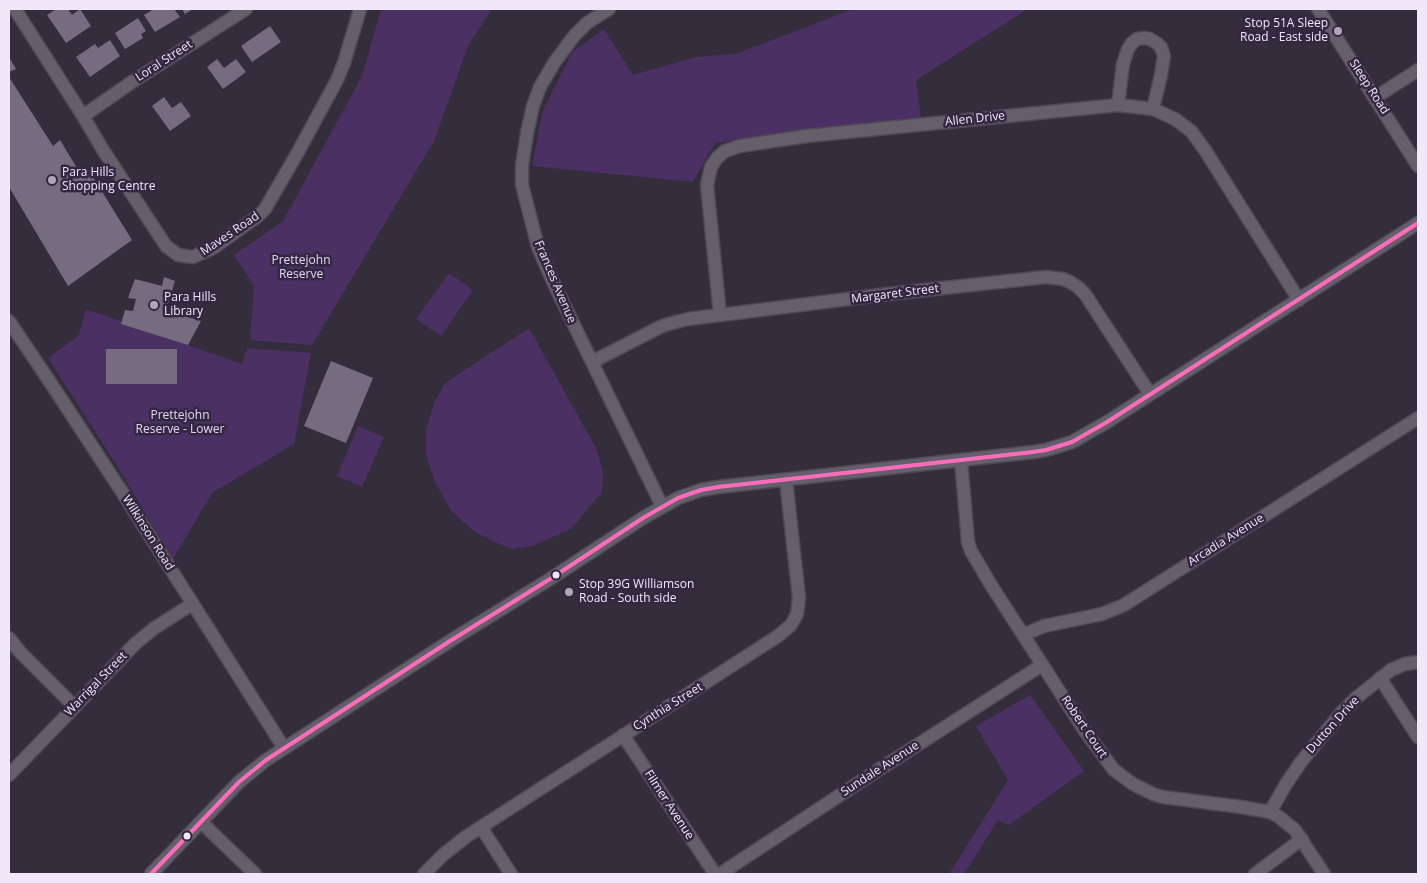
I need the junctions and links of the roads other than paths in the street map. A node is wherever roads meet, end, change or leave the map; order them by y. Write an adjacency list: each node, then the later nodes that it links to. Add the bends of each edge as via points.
1 (15, 9): 10 (street, Maves Road)
2 (246, 9): 10 (street, Loral Street)
3 (360, 9): 10 (street, Maves Road, via 338,80 265,209 213,248 193,258 182,257 166,246)
4 (609, 9): 16 (street, Frances Avenue, via 581,29 540,87 533,106 522,166 522,185 538,247)
5 (1318, 9): 7 (street, Sleep Road)
6 (1418, 70): 7 (street)
7 (1376, 98): 11 (street, Sleep Road)
8 (1118, 104): 9 (street, Allen Drive); 9 (street, via 1128,48 1137,39 1145,38 1158,44 1164,56); 14 (street, Allen Drive, via 807,136 725,151 711,167 707,185)
9 (1153, 109): 13 (street, Allen Drive, via 1180,122 1195,136)
10 (84, 116)
11 (1418, 166)
12 (1418, 223): 13 (street)
13 (1299, 300): 17 (street)
14 (720, 315): 16 (street, Margaret Street, via 668,324); 17 (street, Margaret Street, via 1055,278 1070,282 1085,294)
15 (9, 321): 22 (street, Wilkinson Road)
16 (592, 362): 21 (street, Frances Avenue)
17 (1150, 394): 19 (street, via 1107,422 1056,448)
18 (1418, 418): 23 (street, Arcadia Avenue, via 1124,605 1102,614 1044,626)
19 (961, 460): 20 (street); 23 (street, Robert Court, via 971,551)
20 (786, 480): 21 (street, via 718,486); 29 (street, Cynthia Street, via 800,598 795,620 778,636)
21 (662, 506): 31 (street)
22 (192, 604): 28 (street, Warrigal Street, via 144,636); 31 (street, Wilkinson Road)
23 (1023, 635): 26 (street, Robert Court)
24 (9, 638): 28 (street)
25 (1418, 662): 27 (street, Dutton Drive, via 1397,666)
26 (1042, 665): 33 (street, Robert Court, via 1106,760 1133,784 1153,794 1177,800); 42 (street, Sundale Avenue)
27 (1380, 678): 30 (street); 33 (street, Dutton Drive, via 1342,712 1315,743)
28 (75, 707): 32 (street, Warrigal Street)
29 (623, 735): 35 (street, Cynthia Street); 41 (street, Filmer Avenue)
30 (1418, 737)
31 (284, 748): 34 (street, via 239,782)
32 (9, 775)
33 (1270, 812): 36 (street, Robert Court)
34 (201, 822): 37 (street); 38 (street)
35 (481, 827): 39 (street, Cynthia Street, via 456,844); 40 (street)
36 (1302, 839): 43 (street); 44 (street, Robert Court)
37 (151, 874)
38 (255, 874)
39 (424, 874)
40 (511, 874)
41 (715, 874)
42 (720, 874)
43 (1255, 874)
44 (1324, 874)

